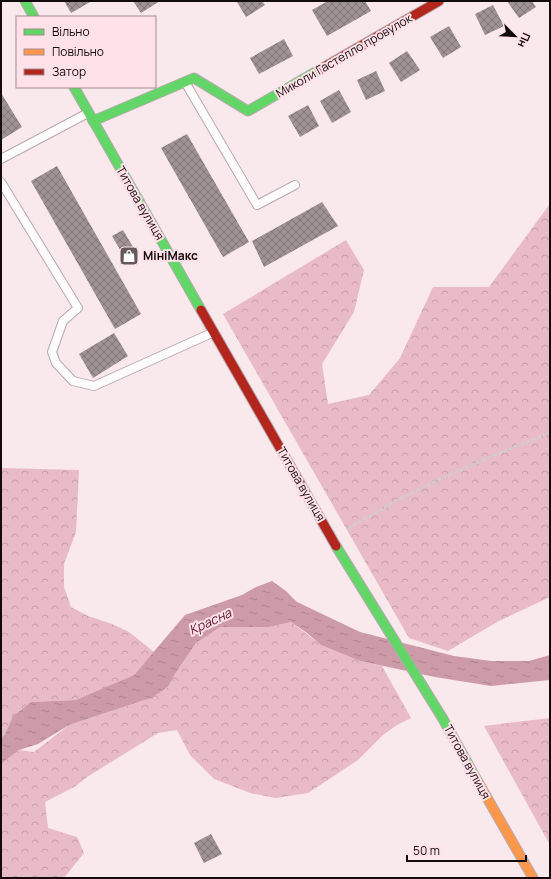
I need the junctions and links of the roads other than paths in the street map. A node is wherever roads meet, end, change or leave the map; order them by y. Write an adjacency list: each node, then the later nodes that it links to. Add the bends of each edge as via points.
1 (25, 1): 3 (street)
2 (439, 1): 4 (street, Миколи Гастелло провулок, via 248,111 194,78)
3 (33, 16)
4 (185, 81): 7 (street); 10 (lane, via 257,205)
5 (75, 88): 6 (street, Титова вулиця)
6 (88, 112): 7 (street, Титова вулиця); 8 (lane)
7 (94, 121): 11 (street, Титова вулиця)
8 (1, 159)
9 (1, 182): 11 (lane, via 78,308 63,321 52,352 56,363 73,381 94,386)
10 (295, 185)
11 (214, 332): 12 (street, Титова вулиця, via 332,539 443,720)
12 (533, 878)

